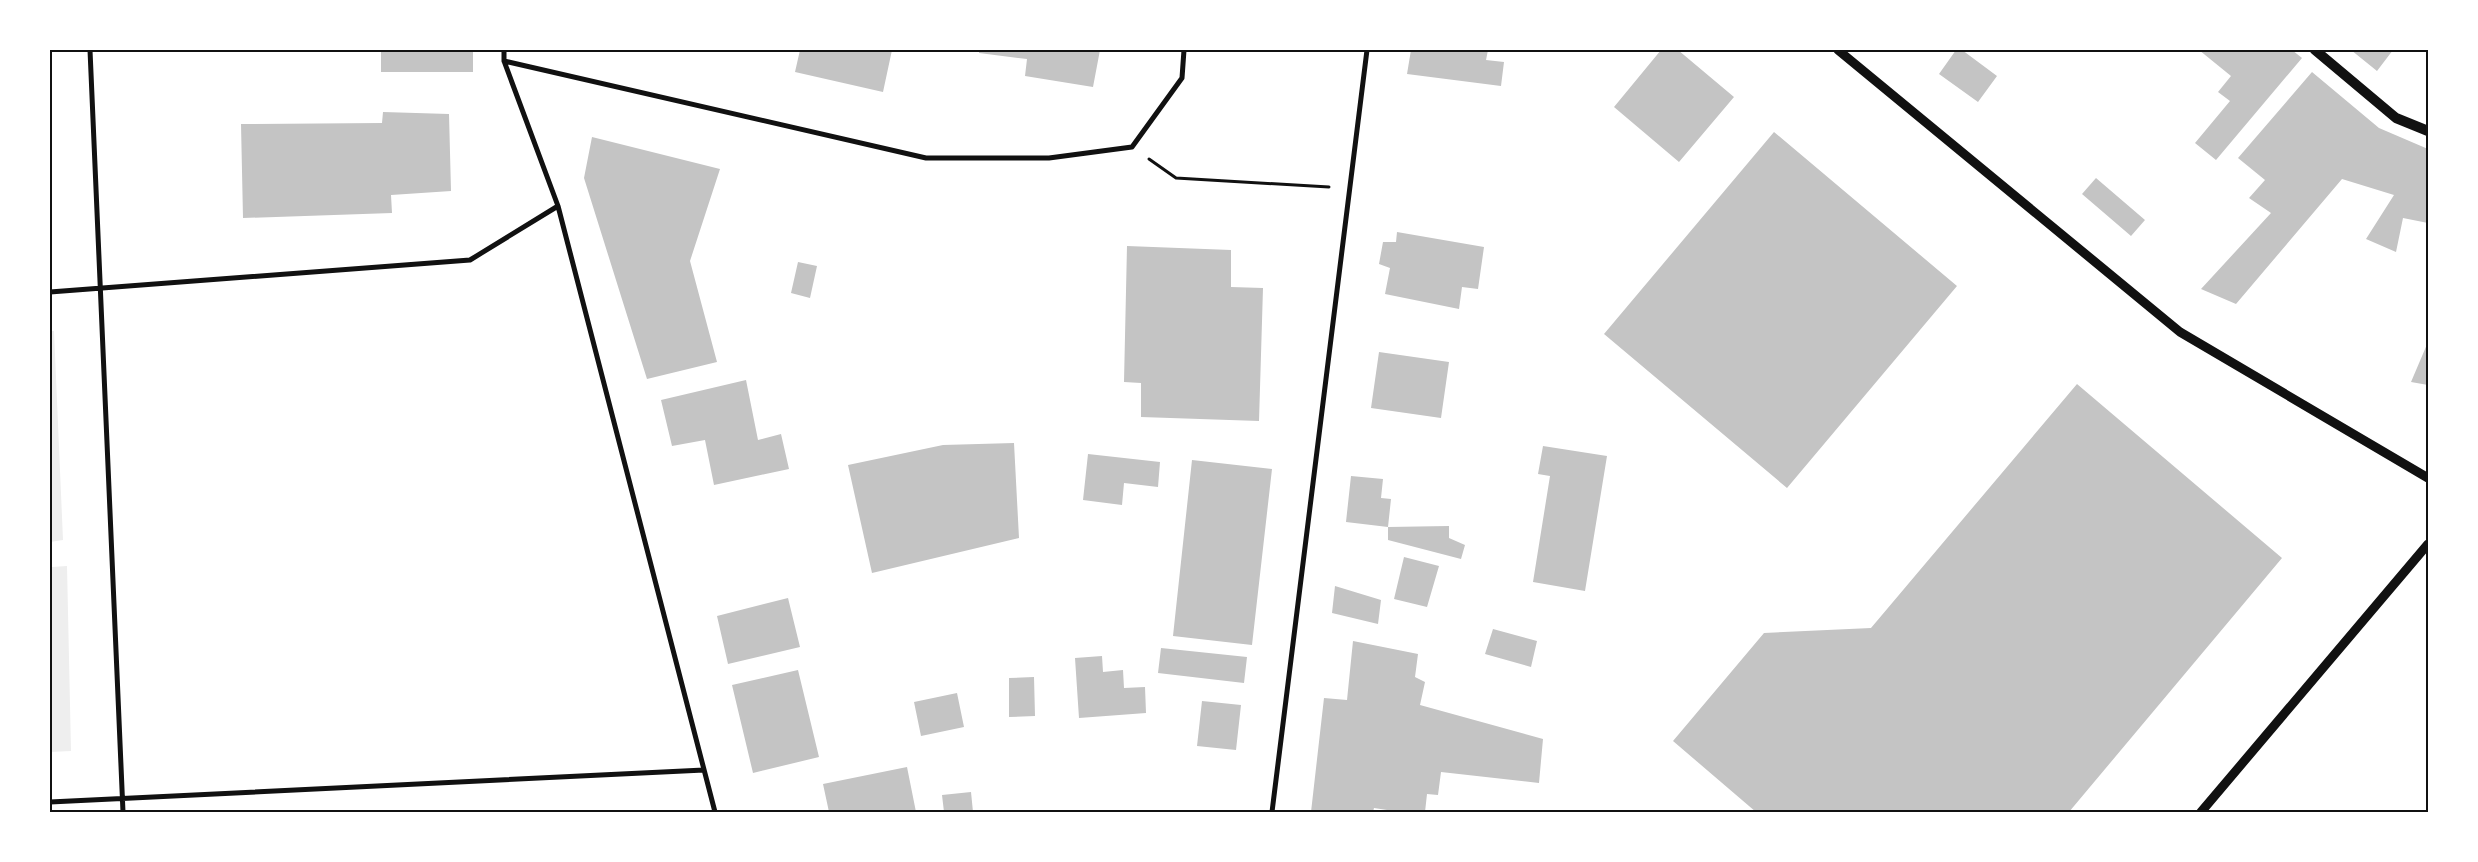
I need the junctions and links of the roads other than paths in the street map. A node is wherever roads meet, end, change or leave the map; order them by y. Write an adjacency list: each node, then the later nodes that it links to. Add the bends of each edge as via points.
1 (90, 50): 10 (street)
2 (504, 50): 7 (street)
3 (1184, 50): 7 (street, via 1182,78 1132,147 1049,158 926,158)
4 (1367, 50): 19 (street)
5 (1838, 50): 12 (street, via 2180,332)
6 (2316, 50): 8 (main road, via 2396,118)
7 (504, 61): 9 (street)
8 (2428, 131)
9 (558, 206): 10 (street, via 470,260); 14 (street)
10 (101, 290): 11 (street); 15 (street)
11 (50, 292)
12 (2428, 478)
13 (2428, 544): 20 (street)
14 (704, 770): 15 (street); 18 (street)
15 (122, 798): 16 (street); 17 (street)
16 (50, 802)
17 (123, 812)
18 (715, 812)
19 (1272, 812)
20 (2201, 812)

